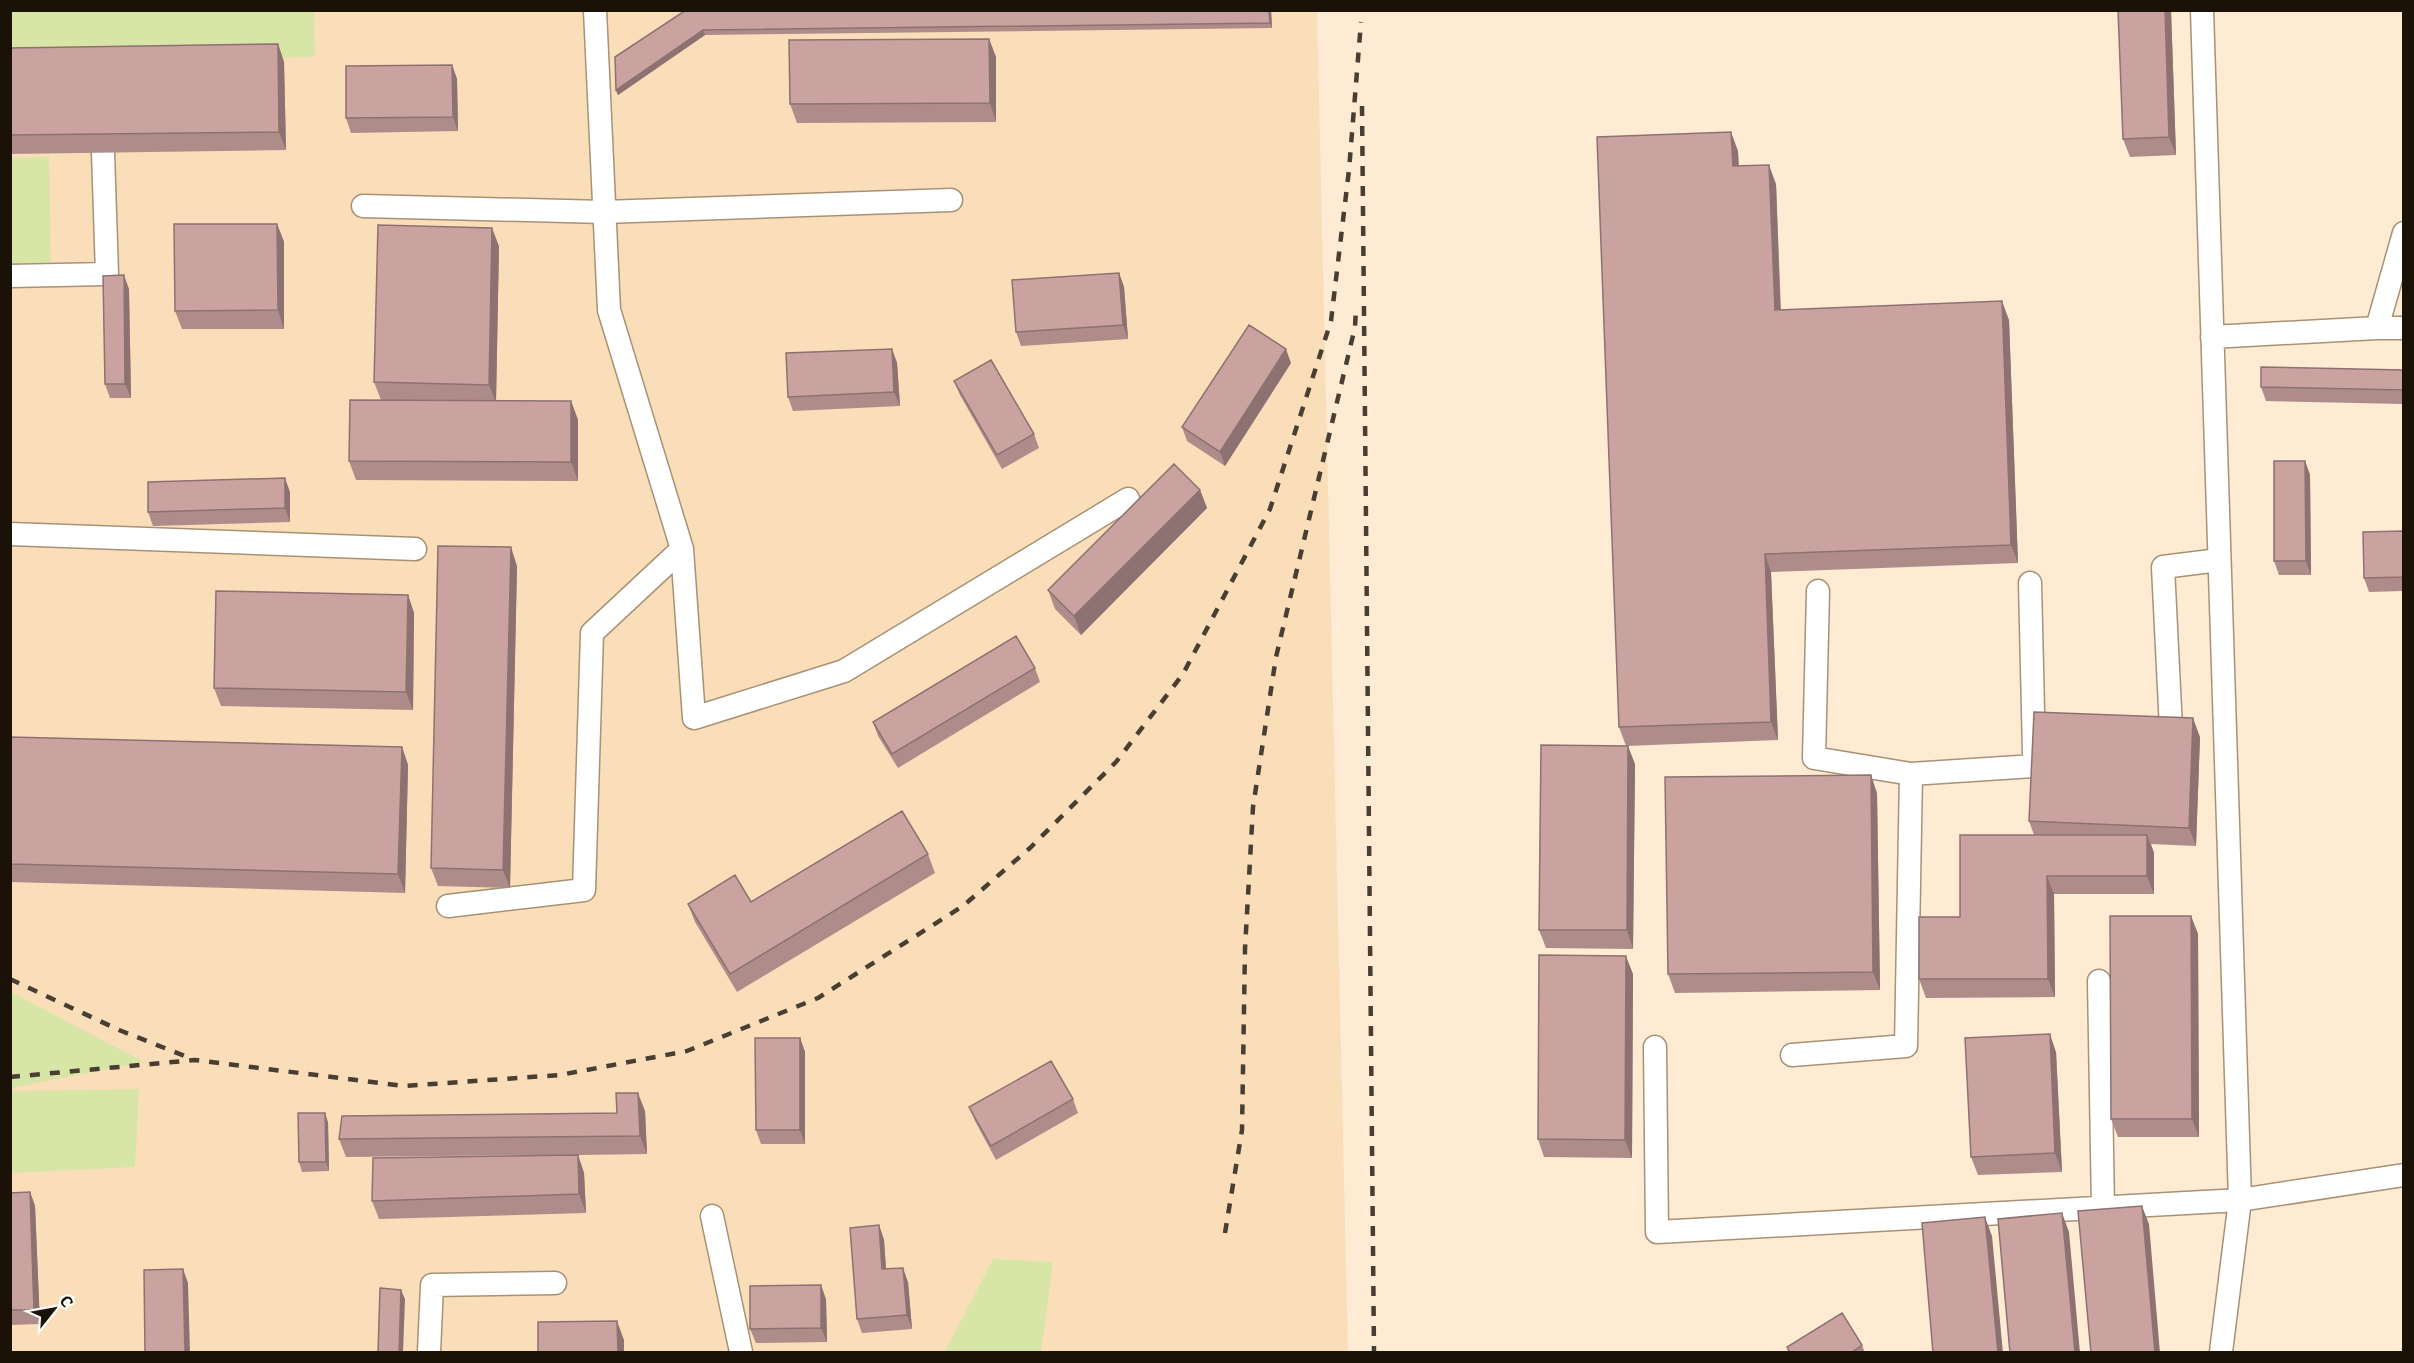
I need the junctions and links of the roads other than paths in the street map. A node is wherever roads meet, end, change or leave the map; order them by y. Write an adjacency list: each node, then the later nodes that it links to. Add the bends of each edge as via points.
1 (595, 10): 6 (lane)
2 (2202, 10): 11 (lane)
3 (103, 152): 8 (lane, via 106,274)
4 (951, 200): 6 (lane)
5 (363, 206): 6 (lane)
6 (604, 212): 15 (lane, via 609,310)
7 (2403, 234): 9 (lane)
8 (10, 276)
9 (2377, 328): 10 (lane); 11 (lane)
10 (2403, 328)
11 (2212, 337): 16 (lane)
12 (1128, 499): 15 (lane, via 844,671 694,718)
13 (10, 534): 14 (lane)
14 (415, 549)
15 (682, 549): 23 (lane, via 592,633 584,890)
16 (2219, 560): 19 (lane, via 2163,567 2171,729); 28 (lane)
17 (2030, 583): 21 (lane)
18 (1818, 591): 22 (lane, via 1814,758)
19 (2132, 748)
20 (2057, 765): 21 (lane)
21 (2034, 766): 22 (lane)
22 (1911, 774): 26 (lane, via 1906,1046)
23 (448, 906)
24 (2099, 981): 29 (lane)
25 (1655, 1047): 29 (lane, via 1657,1232)
26 (1792, 1055)
27 (2403, 1174): 28 (lane)
28 (2240, 1200): 29 (lane); 34 (lane)
29 (2103, 1207)
30 (712, 1216): 33 (lane)
31 (555, 1283): 32 (lane, via 432,1285)
32 (429, 1353)
33 (741, 1353)
34 (2221, 1353)

